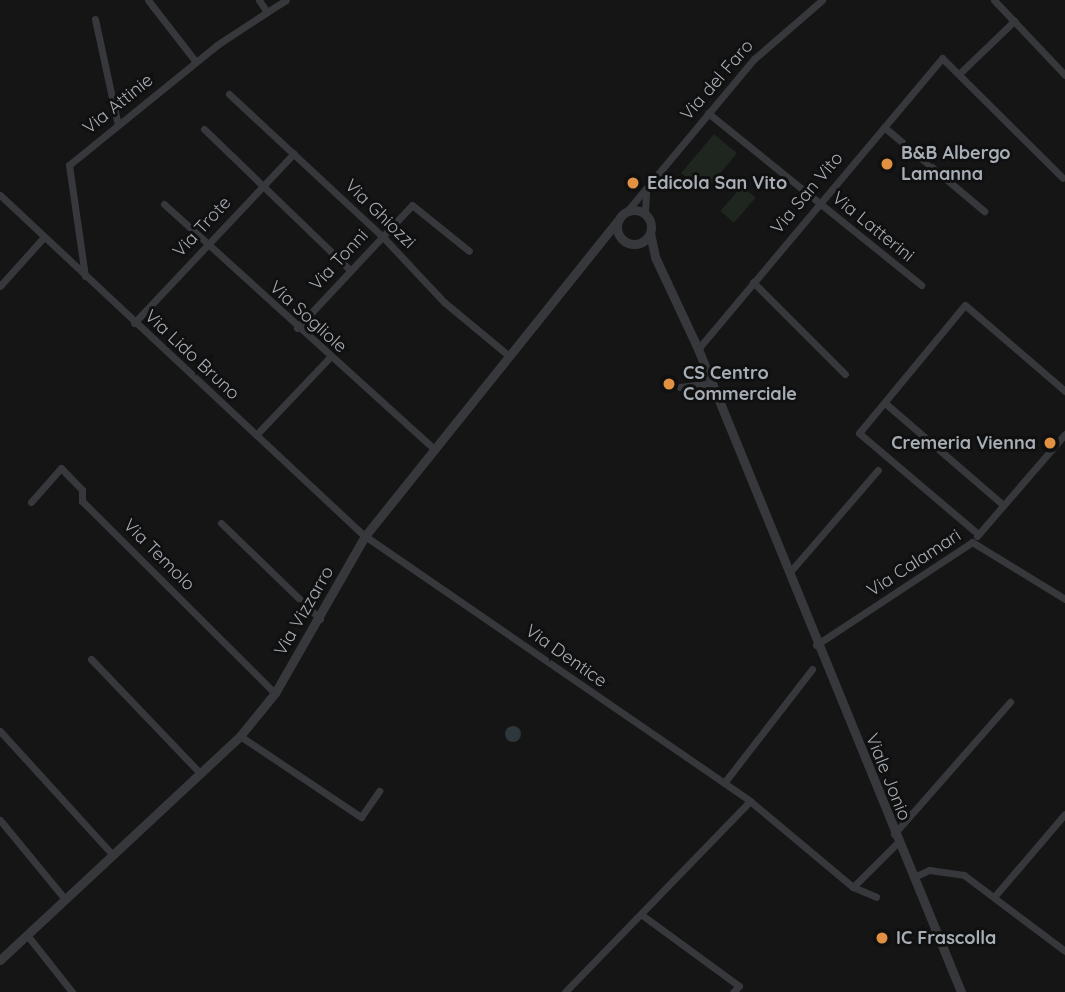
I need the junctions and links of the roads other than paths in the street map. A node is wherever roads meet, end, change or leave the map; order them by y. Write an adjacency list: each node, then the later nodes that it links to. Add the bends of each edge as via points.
1 (148, 0): 9 (street)
2 (259, 0): 6 (street)
3 (286, 0): 6 (street, Via Attinie)
4 (822, 0): 13 (street, Via del Faro, via 754,58)
5 (994, 0): 8 (street)
6 (267, 12): 9 (street, Via Attinie)
7 (95, 19): 14 (street)
8 (1014, 21): 10 (street); 11 (street)
9 (196, 62): 14 (street, Via Attinie)
10 (961, 72): 15 (street, Via San Vito, via 942,58); 18 (street)
11 (1065, 75)
12 (229, 94): 17 (street, Via Ghiozzi)
13 (708, 113): 20 (street, Via del Faro); 23 (street, Via Latterini)
14 (118, 125): 38 (street, Via Attinie, via 69,165)
15 (884, 127): 23 (street, Via San Vito); 25 (street)
16 (204, 129): 19 (street)
17 (294, 153): 19 (street, Via Trote); 29 (street, Via Ghiozzi)
18 (1063, 178)
19 (263, 185): 32 (street, Via Trote); 37 (street)
20 (646, 190): 24 (street, Via del Faro); 26 (street)
21 (0, 195): 30 (street, Via Lido Bruno)
22 (164, 204): 32 (street, Via Sogliole)
23 (820, 204): 39 (street, Via San Vito); 40 (street, Via Latterini)
24 (628, 210): 26 (street); 27 (street, Via Vizzarro)
25 (984, 211)
26 (645, 213): 28 (street)
27 (617, 222): 31 (street); 34 (street, Via Vizzarro)
28 (650, 233): 33 (street); 36 (street, Viale Jonio)
29 (382, 236): 35 (street, Via Tonni, via 412,205); 37 (street, Via Tonni); 45 (street, Via Ghiozzi, via 444,302)
30 (44, 237): 38 (street, Via Lido Bruno); 41 (street)
31 (621, 238): 33 (street); 34 (street, Via Vizzarro)
32 (206, 244): 42 (street, Via Trote); 43 (street, Via Sogliole)
33 (637, 244): 36 (street, Viale Jonio)
34 (601, 246): 45 (street, Via Vizzarro)
35 (469, 251)
36 (655, 257): 44 (street, Viale Jonio)
37 (350, 270): 43 (street, Via Tonni)
38 (85, 276): 42 (street, Via Lido Bruno)
39 (753, 282): 44 (street, Via San Vito); 47 (street)
40 (921, 285)
41 (0, 286)
42 (134, 323): 53 (street, Via Lido Bruno)
43 (297, 328): 46 (street, Via Sogliole)
44 (698, 349): 48 (street, Viale Jonio)
45 (509, 356): 54 (street, Via Vizzarro)
46 (329, 358): 53 (street); 54 (street, Via Sogliole)
47 (845, 374)
48 (711, 383): 49 (street); 62 (street, Viale Jonio)
49 (680, 387)
50 (1065, 391): 51 (street, via 965,305)
51 (885, 403): 57 (street); 59 (street, via 859,433)
52 (1065, 434): 57 (street)
53 (256, 435): 60 (street, Via Lido Bruno)
54 (435, 450): 60 (street, Via Vizzarro)
55 (878, 470): 62 (street)
56 (31, 502): 68 (street, Via Temolo, via 61,468 82,491 82,501)
57 (1003, 505): 59 (street)
58 (220, 523): 64 (street)
59 (978, 534): 61 (street)
60 (365, 536): 64 (street, Via Vizzarro); 73 (street, Via Dentice)
61 (972, 542): 63 (street, Via Calamari); 65 (street, Via Calamari)
62 (789, 573): 65 (street, Viale Jonio)
63 (1065, 600)
64 (320, 619): 68 (street, Via Vizzarro)
65 (816, 645): 78 (street, Viale Jonio)
66 (91, 659): 72 (street)
67 (812, 669): 73 (street)
68 (275, 693): 71 (street, Via Vizzarro)
69 (1010, 702): 78 (street)
70 (0, 731): 79 (street)
71 (240, 736): 72 (street, Via Vizzarro); 74 (street, via 361,817)
72 (201, 774): 79 (street, Via Vizzarro)
73 (724, 783): 75 (street, Via Dentice)
74 (379, 791)
75 (750, 801): 83 (street, Via Dentice); 87 (street)
76 (1065, 814): 85 (street)
77 (0, 820): 86 (street)
78 (896, 839): 80 (street); 81 (street, Viale Jonio)
79 (113, 855): 86 (street, Via Vizzarro)
80 (888, 857): 81 (street); 83 (street)
81 (906, 860): 82 (street, Viale Jonio)
82 (914, 877): 85 (street, via 929,870 964,875); 94 (street, Viale Jonio)
83 (853, 887): 84 (street, Via Dentice)
84 (876, 897)
85 (994, 897): 89 (street)
86 (65, 899): 88 (street, Via Vizzarro)
87 (642, 915): 92 (street); 93 (street, via 739,986)
88 (27, 935): 90 (street, Via Vizzarro); 91 (street)
89 (1065, 951)
90 (0, 960)
91 (72, 992)
92 (565, 992)
93 (733, 992)
94 (961, 992)

